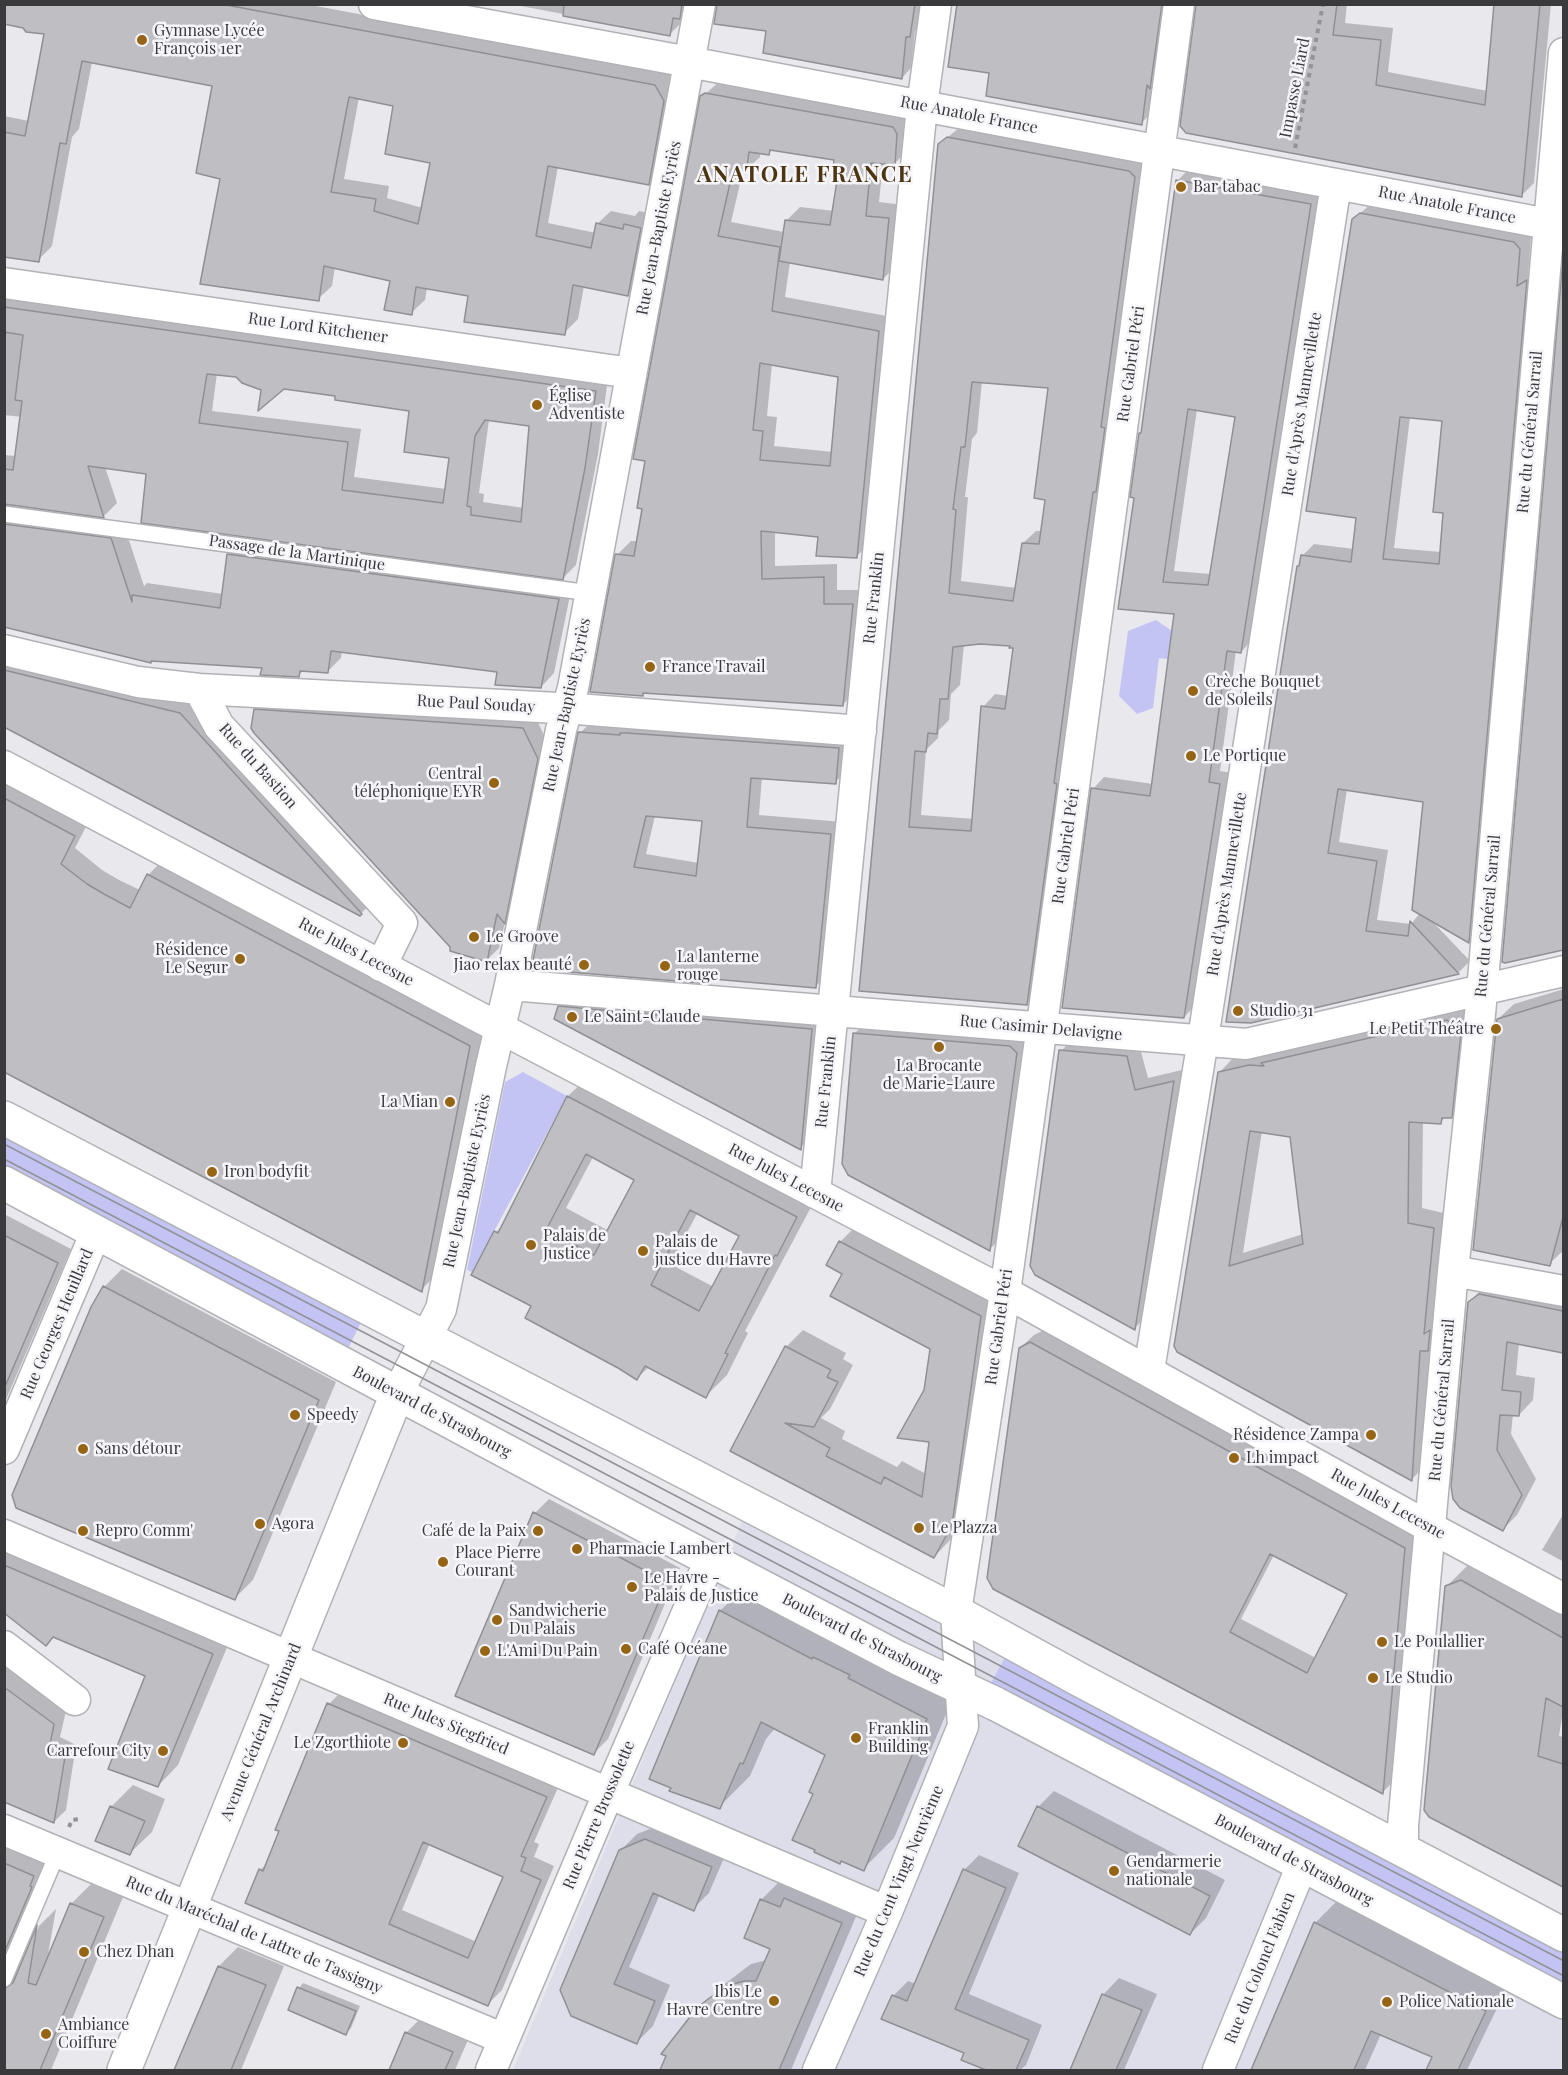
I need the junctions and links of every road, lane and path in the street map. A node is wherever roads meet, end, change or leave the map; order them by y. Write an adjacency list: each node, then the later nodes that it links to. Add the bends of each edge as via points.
1 (374, 4): 6 (street, Rue Anatole France)
2 (700, 4): 8 (street, Rue Jean-Baptiste Eyriès)
3 (936, 4): 9 (street, Rue Franklin)
4 (1179, 4): 10 (street, Rue Gabriel Péri)
5 (1323, 4): 11 (path, Impasse Liard)
6 (483, 15): 8 (street, Rue Anatole France)
7 (1563, 53): 13 (street, Rue du Général Sarrail)
8 (689, 62): 9 (street, Rue Anatole France); 15 (street, Rue Jean-Baptiste Eyriès)
9 (922, 106): 10 (street, Rue Anatole France); 21 (street, Rue Franklin)
10 (1159, 151): 11 (street, Rue Anatole France); 29 (street, Rue Gabriel Péri)
11 (1290, 176): 12 (street, Rue Anatole France)
12 (1336, 184): 13 (street, Rue Anatole France); 30 (street, Rue d'Après Mannevillette)
13 (1556, 226): 26 (street, Rue du Général Sarrail)
14 (4, 283): 15 (street, Rue Lord Kitchener)
15 (631, 373): 17 (street, Rue Jean-Baptiste Eyriès)
16 (4, 514): 17 (lane, Passage de la Martinique)
17 (590, 593): 20 (street, Rue Jean-Baptiste Eyriès)
18 (4, 650): 19 (street, via 138,682)
19 (199, 689): 20 (street, Rue Paul Souday); 23 (street, Rue du Bastion, via 219,726 402,923)
20 (567, 709): 21 (street, Rue Paul Souday); 25 (street, Rue Jean-Baptiste Eyriès)
21 (861, 730): 27 (street, Rue Franklin)
22 (4, 766): 23 (street, Rue Jules Lecesne)
23 (381, 966): 28 (street, Rue Jules Lecesne)
24 (1563, 971): 26 (street, Rue Casimir Delavigne)
25 (510, 985): 27 (street, Rue Casimir Delavigne); 28 (street, Rue Jean-Baptiste Eyriès)
26 (1481, 990): 30 (street, Rue Casimir Delavigne, via 1246,1044); 35 (street, Rue du Général Sarrail)
27 (834, 1010): 29 (street, Rue Casimir Delavigne); 33 (street, Rue Franklin)
28 (500, 1028): 33 (street, Rue Jules Lecesne); 38 (street, Rue Jean-Baptiste Eyriès, via 441,1309)
29 (1041, 1028): 30 (street, Rue Casimir Delavigne); 37 (street, Rue Gabriel Péri)
30 (1202, 1041): 39 (street, Rue d'Après Mannevillette)
31 (4, 1118): 38 (street)
32 (4, 1183): 34 (street, Boulevard de Strasbourg)
33 (815, 1193): 37 (street, Rue Jules Lecesne)
34 (96, 1232): 40 (street, Boulevard de Strasbourg); 41 (street, Rue Georges Heuillard)
35 (1453, 1271): 36 (street); 42 (street, Rue du Général Sarrail)
36 (1563, 1290)
37 (1005, 1292): 39 (street, Rue Jules Lecesne); 46 (street, Rue Gabriel Péri)
38 (427, 1338): 40 (street, Rue Jean-Baptiste Eyriès); 46 (street)
39 (1149, 1370): 42 (street, Rue Jules Lecesne)
40 (397, 1395): 44 (street, Boulevard de Strasbourg); 48 (street, Avenue Général Archinard)
41 (4, 1449)
42 (1431, 1528): 45 (street, Rue Jules Lecesne); 55 (street, Rue du Général Sarrail)
43 (4, 1535): 48 (street, Rue Jules Siegfried)
44 (710, 1560): 49 (street, Boulevard de Strasbourg); 51 (street, Rue Pierre Brossolette)
45 (1563, 1599)
46 (956, 1612): 49 (street, Rue Gabriel Péri); 55 (street)
47 (4, 1646): 50 (street)
48 (291, 1657): 51 (street, Rue Jules Siegfried); 57 (street, Avenue Général Archinard)
49 (960, 1687): 56 (street, Boulevard de Strasbourg); 58 (street, Rue du Cent Vingt Neuvième, via 963,1726)
50 (75, 1700)
51 (608, 1793): 58 (street, Rue Jules Siegfried); 62 (street, Rue Pierre Brossolette)
52 (81, 1819): 54 (path, via 72,1820)
53 (4, 1830): 54 (street, Rue du Maréchal de Lattre de Tassigny)
54 (63, 1841): 57 (street, Rue du Maréchal de Lattre de Tassigny); 60 (lane)
55 (1403, 1850): 59 (street)
56 (1302, 1865): 61 (street, Boulevard de Strasbourg); 66 (street, Rue du Colonel Fabien)
57 (190, 1908): 62 (street, Rue du Maréchal de Lattre de Tassigny); 63 (street, Avenue Général Archinard)
58 (886, 1912): 65 (street, Rue du Cent Vingt Neuvième)
59 (1563, 1935)
60 (4, 1979)
61 (1563, 2002)
62 (504, 2039): 64 (street, Rue Pierre Brossolette)
63 (124, 2070)
64 (491, 2070)
65 (818, 2070)
66 (1218, 2070)

